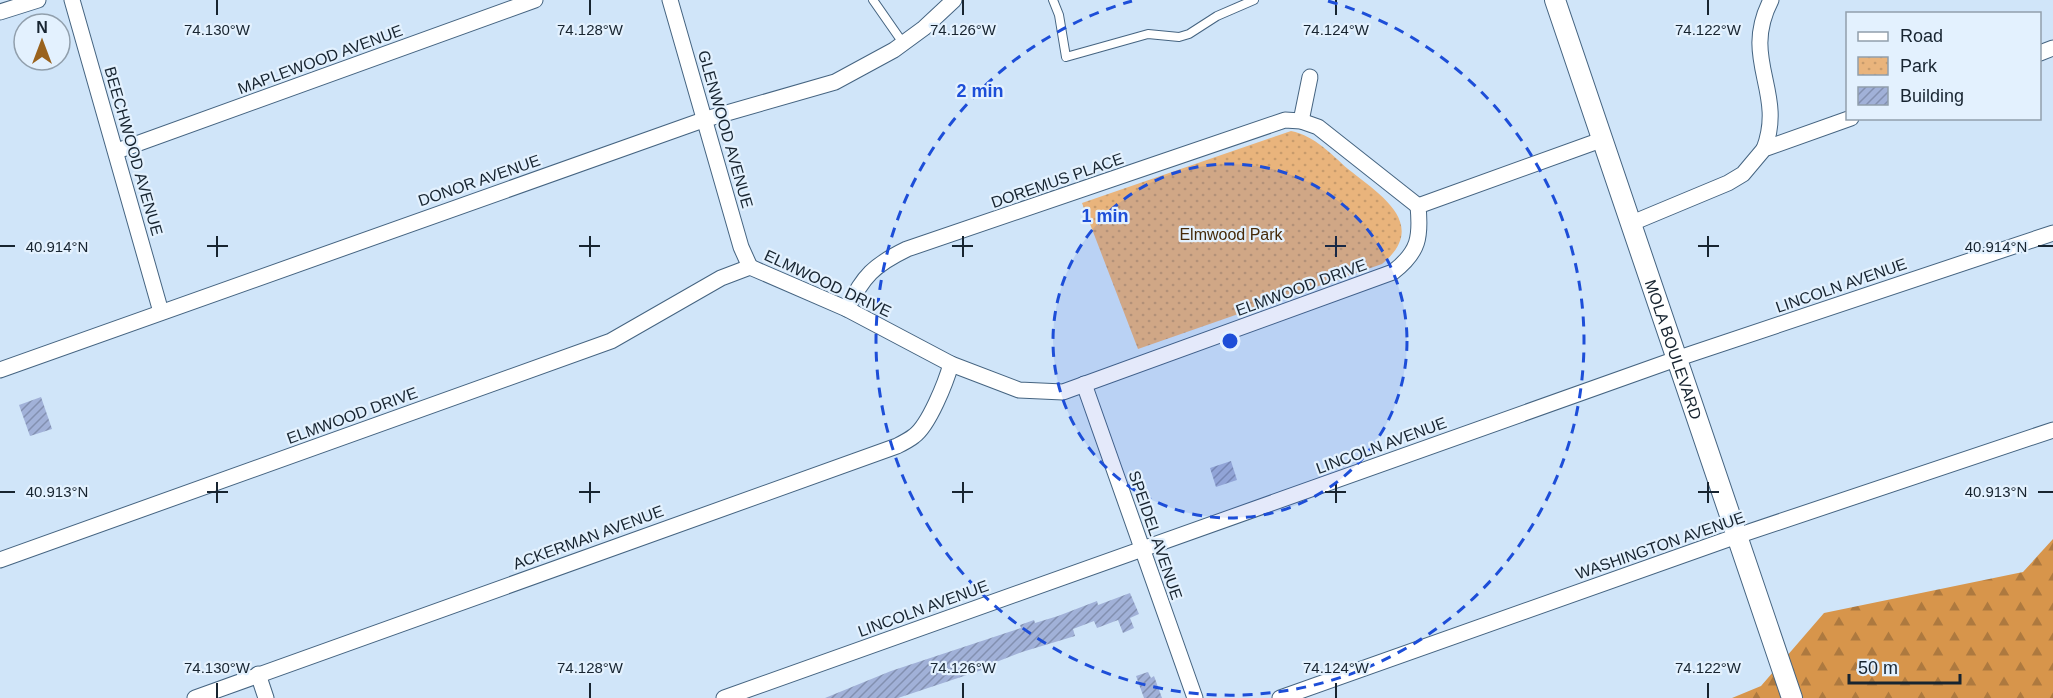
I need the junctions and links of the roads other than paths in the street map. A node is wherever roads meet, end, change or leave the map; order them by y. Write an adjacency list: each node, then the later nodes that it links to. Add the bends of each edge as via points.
1 (38, 0): 11 (street)
2 (72, 0): 19 (street, BEECHWOOD AVENUE)
3 (535, 0): 19 (street, MAPLEWOOD AVENUE)
4 (670, 0): 14 (street, GLENWOOD AVENUE)
5 (873, 0): 12 (lane)
6 (954, 0): 12 (street, DONOR AVENUE)
7 (1053, 0): 8 (lane, via 1066,57 1148,34 1189,34)
8 (1254, 0)
9 (1555, 0): 17 (street, MOLA BOULEVARD)
10 (1771, 0): 18 (street, via 1760,32 1759,51 1772,114)
11 (0, 12)
12 (903, 44): 14 (street, DONOR AVENUE, via 835,82)
13 (1310, 77): 16 (street)
14 (706, 119): 23 (street, GLENWOOD AVENUE); 25 (street, DONOR AVENUE)
15 (1846, 120): 18 (street)
16 (1301, 121): 20 (street, via 1318,128); 24 (street, DOREMUS PLACE, via 1285,120 907,249 881,261 867,274)
17 (1600, 140): 20 (street); 21 (street, MOLA BOULEVARD)
18 (1764, 149): 21 (street, via 1749,168 1728,183)
19 (117, 151): 25 (street, BEECHWOOD AVENUE)
20 (1418, 206): 29 (street, ELMWOOD DRIVE, via 1420,234 1407,261 1393,272)
21 (1632, 223): 26 (street, MOLA BOULEVARD)
22 (2053, 233): 26 (street, LINCOLN AVENUE)
23 (750, 267): 24 (street, ELMWOOD DRIVE); 33 (street, ELMWOOD DRIVE, via 721,278 611,340)
24 (847, 309): 27 (street, ELMWOOD DRIVE)
25 (161, 312): 28 (street, DONOR AVENUE)
26 (1676, 359): 31 (street, MOLA BOULEVARD); 32 (street, LINCOLN AVENUE)
27 (951, 364): 29 (street, ELMWOOD DRIVE, via 1019,390 1063,392); 34 (street, ACKERMAN AVENUE, via 927,419 916,435 897,446)
28 (0, 370)
29 (1084, 384): 32 (street, SPEIDEL AVENUE)
30 (2053, 430): 31 (street, WASHINGTON AVENUE)
31 (1737, 536): 39 (street, WASHINGTON AVENUE); 40 (street, MOLA BOULEVARD)
32 (1142, 550): 37 (street, LINCOLN AVENUE); 38 (street, SPEIDEL AVENUE)
33 (0, 560)
34 (258, 674): 35 (street, ACKERMAN AVENUE); 36 (street)
35 (195, 698)
36 (266, 698)
37 (724, 698)
38 (1195, 698)
39 (1280, 698)
40 (1792, 698)

